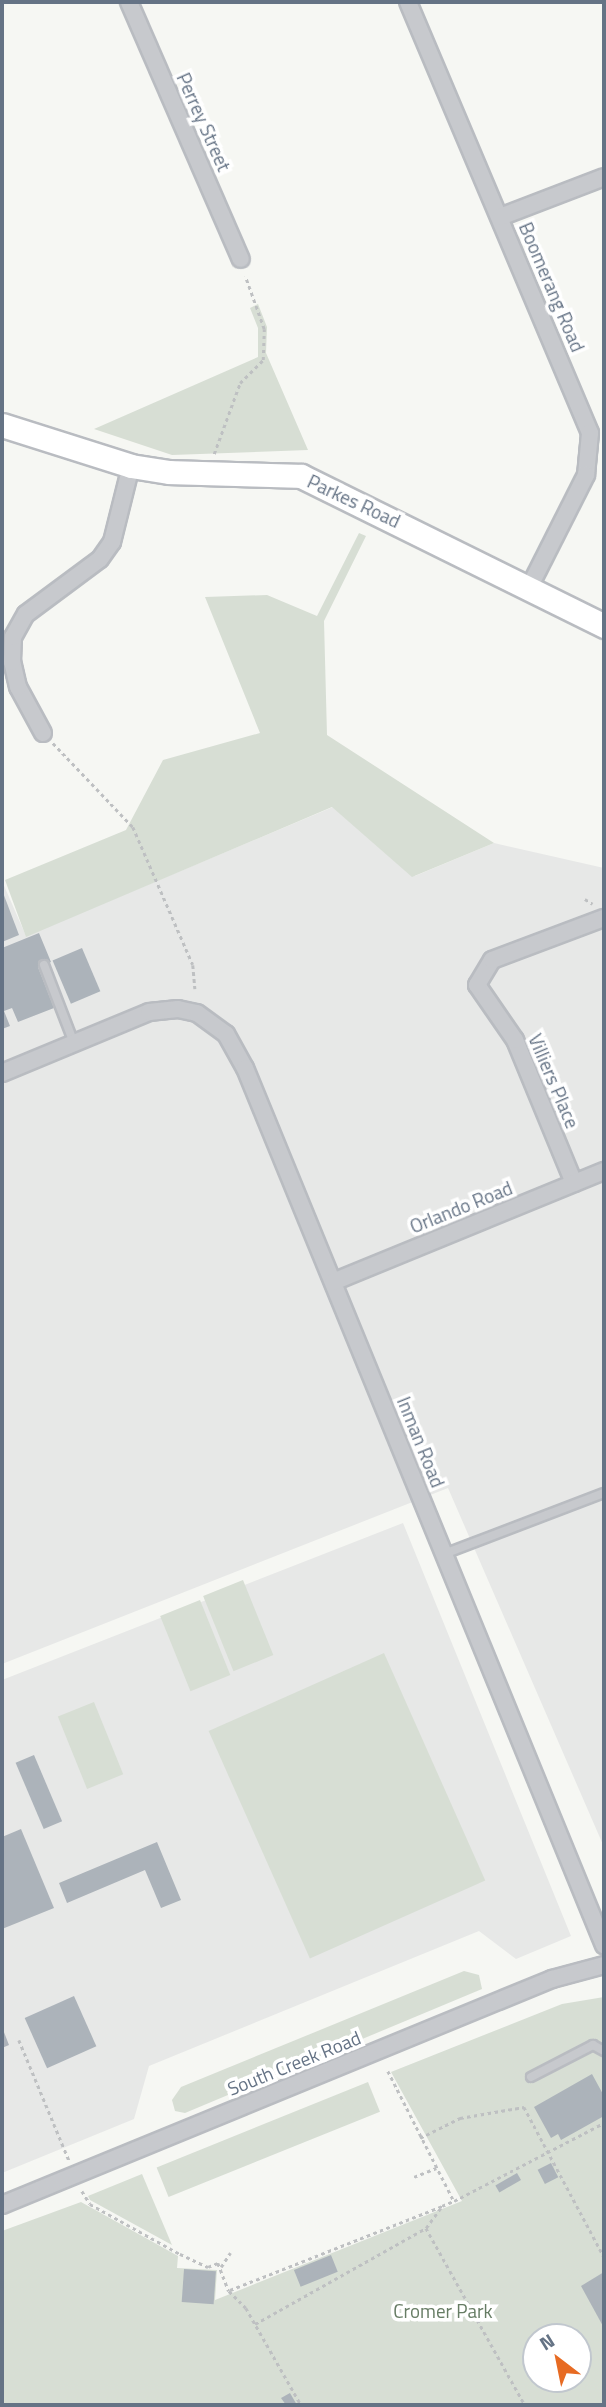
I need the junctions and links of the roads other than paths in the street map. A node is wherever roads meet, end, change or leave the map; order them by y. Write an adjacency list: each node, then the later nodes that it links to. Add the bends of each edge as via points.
1 (128, 2): 5 (street, Perrey Street)
2 (408, 2): 4 (street, Boomerang Road)
3 (604, 177): 4 (street)
4 (500, 217): 8 (street, Boomerang Road, via 590,433 586,475)
5 (241, 259)
6 (2, 425): 7 (street, Parkes Road)
7 (131, 466): 8 (street, Parkes Road, via 170,472 301,476); 10 (street, via 112,542 100,559 26,614 13,637 18,687)
8 (529, 588): 9 (street, Parkes Road)
9 (604, 626)
10 (43, 733)
11 (604, 918): 16 (street, Villiers Place, via 492,960 477,985 515,1040)
12 (44, 965): 13 (lane)
13 (74, 1043): 14 (street, Inman Road); 17 (street, Inman Road, via 149,1012 178,1009 197,1013 226,1034 245,1068)
14 (2, 1073)
15 (604, 1171): 16 (street, Orlando Road)
16 (574, 1183): 17 (street, Orlando Road)
17 (333, 1282): 19 (street, Inman Road)
18 (604, 1493): 19 (lane)
19 (444, 1554): 20 (street, Inman Road)
20 (604, 1945)
21 (604, 1965): 24 (street, South Creek Road, via 540,1984)
22 (604, 2051): 23 (lane, via 593,2045)
23 (531, 2077)
24 (2, 2205)

